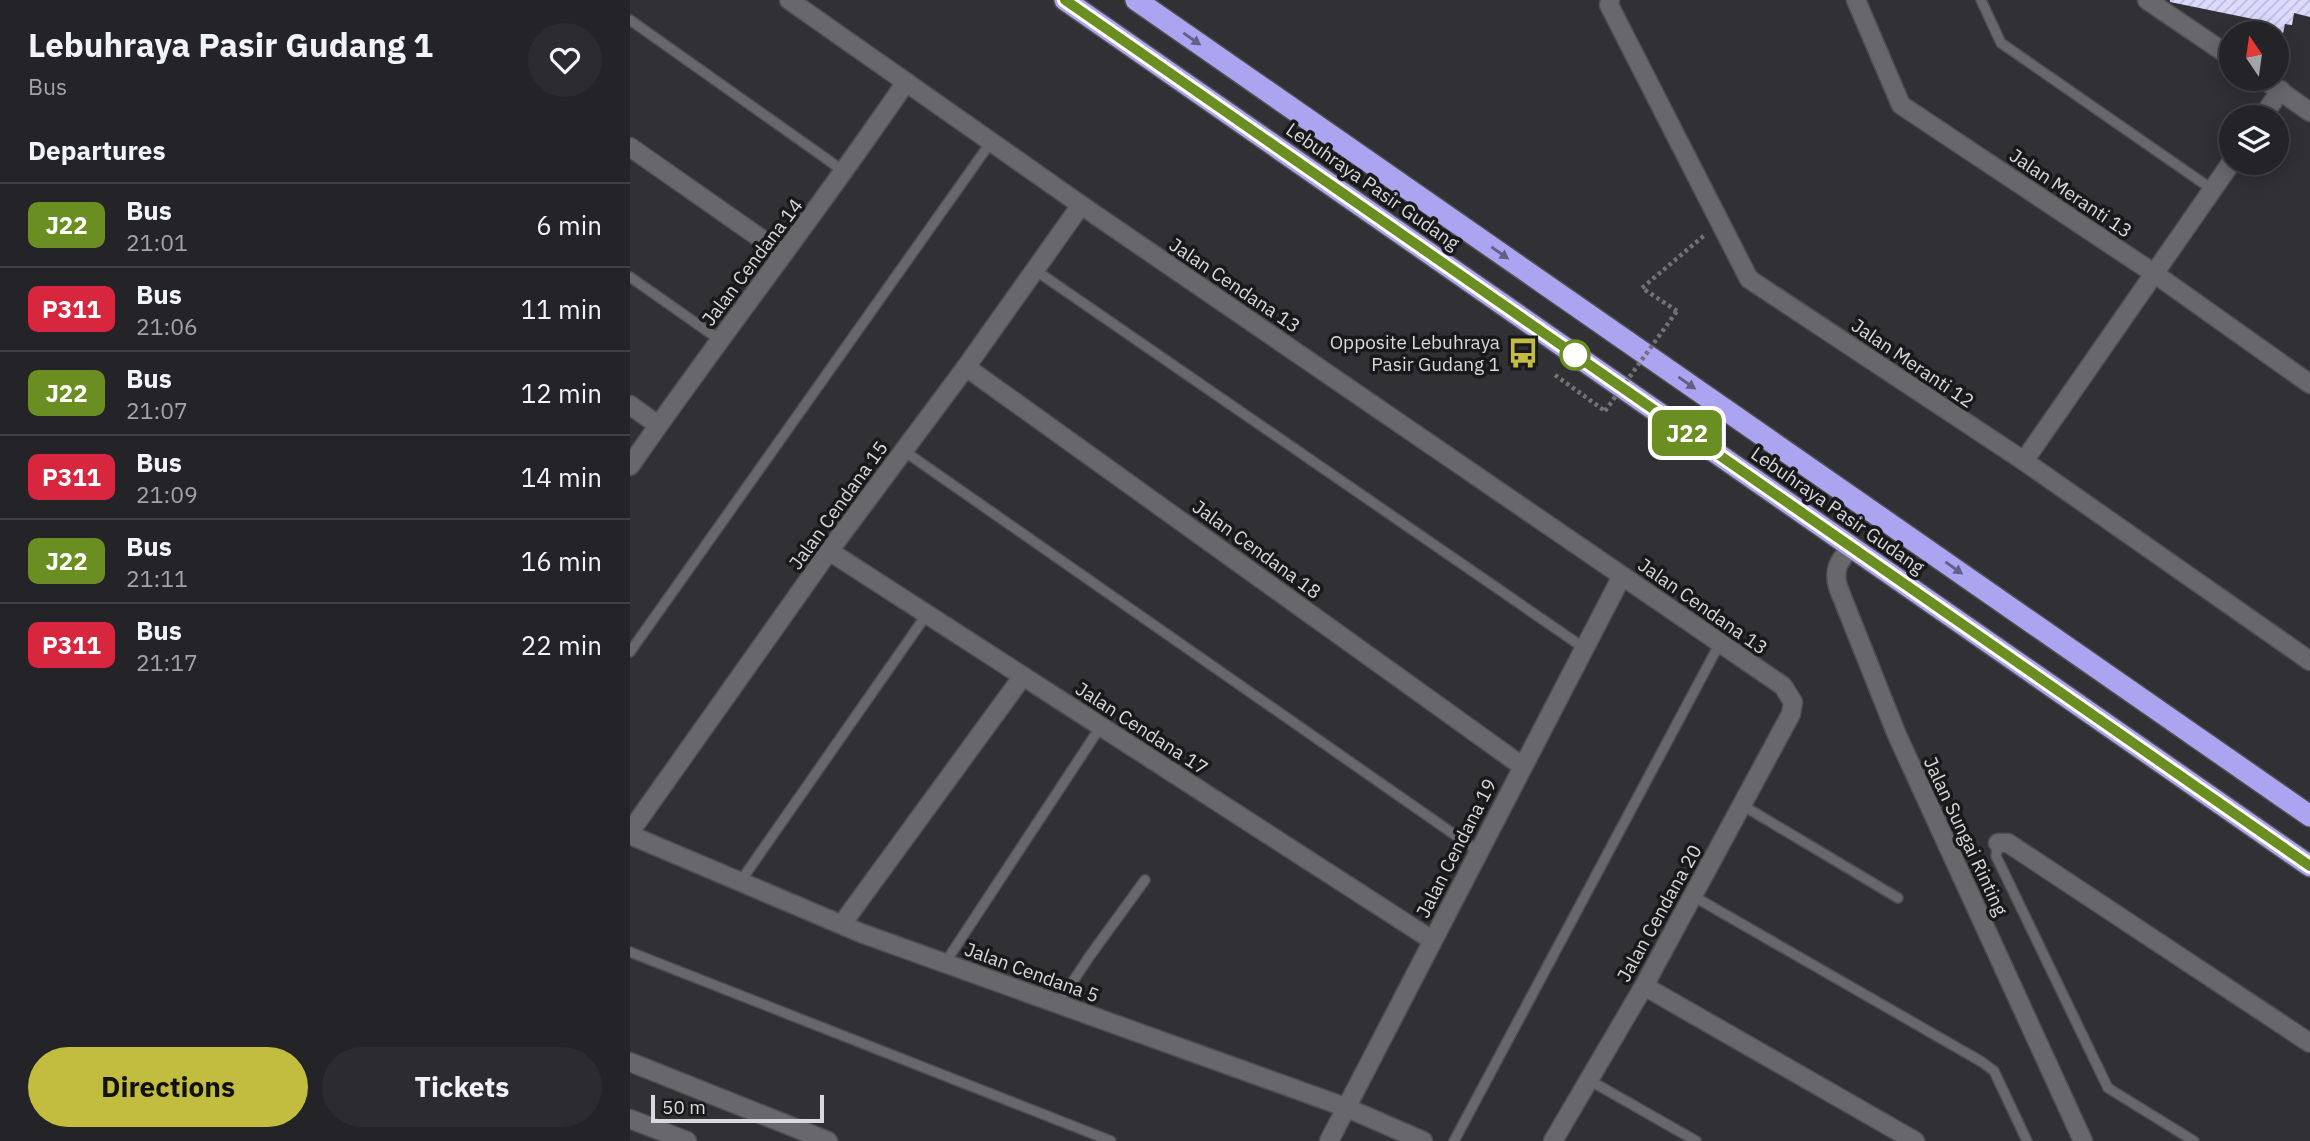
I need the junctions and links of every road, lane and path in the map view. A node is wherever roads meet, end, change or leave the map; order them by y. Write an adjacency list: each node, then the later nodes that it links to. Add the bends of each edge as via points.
1 (789, 0): 10 (street, Jalan Cendana 13)
2 (1065, 0): 33 (highway, Lebuhraya Pasir Gudang)
3 (1136, 0): 46 (highway, Lebuhraya Pasir Gudang, one-way to 46)
4 (1610, 0): 19 (street, Jalan Meranti 12)
5 (1856, 0): 22 (street, Jalan Meranti 13, via 1900,105)
6 (1981, 0): 17 (lane, via 2001,43)
7 (2147, 0): 9 (street)
8 (630, 20): 15 (lane)
9 (2219, 49)
10 (906, 82): 13 (street, Jalan Cendana 13); 15 (street, Jalan Cendana 14)
11 (2282, 91): 12 (street)
12 (2310, 112)
13 (991, 142): 18 (street, Jalan Cendana 13); 39 (lane)
14 (630, 147): 20 (street)
15 (845, 172): 20 (street, Jalan Cendana 14)
16 (2223, 175): 17 (street)
17 (2213, 190): 22 (street)
18 (1081, 205): 21 (street, Jalan Cendana 15); 35 (street, Jalan Cendana 13)
19 (1720, 223): 26 (path, bridge, via 1642,288 1677,311 1605,411); 31 (street, Jalan Meranti 12, via 1749,279)
20 (783, 254): 24 (street, Jalan Cendana 14)
21 (1035, 270): 25 (street, Jalan Cendana 15); 38 (lane)
22 (2155, 274): 27 (street, Jalan Meranti 13); 31 (street)
23 (630, 277): 24 (lane)
24 (720, 340): 29 (street, Jalan Cendana 14)
25 (966, 367): 30 (street, Jalan Cendana 15); 44 (street, Jalan Cendana 18)
26 (1555, 375)
27 (2310, 384)
28 (630, 405): 29 (street)
29 (658, 425): 32 (street, Jalan Cendana 14)
30 (904, 450): 34 (street, Jalan Cendana 15); 49 (lane)
31 (2024, 461): 40 (street, Jalan Meranti 12)
32 (630, 466)
33 (1851, 547): 50 (highway, Lebuhraya Pasir Gudang); 76 (street, Jalan Sungai Rinting, via 1838,563 1838,587 1897,735)
34 (829, 551): 36 (street, Jalan Cendana 17); 47 (street, Jalan Cendana 15)
35 (1622, 576): 37 (street, Jalan Cendana 13); 38 (street, Jalan Cendana 19)
36 (926, 614): 41 (street, Jalan Cendana 17); 52 (lane)
37 (1720, 643): 42 (street, Jalan Cendana 13, via 1783,686); 71 (lane)
38 (1584, 648): 44 (street, Jalan Cendana 19)
39 (630, 652)
40 (2310, 660)
41 (1023, 676): 43 (street, Jalan Cendana 17); 55 (street)
42 (1793, 702): 45 (street, Jalan Cendana 20, via 1791,714)
43 (1101, 726): 56 (street, Jalan Cendana 17); 58 (lane)
44 (1522, 766): 49 (street, Jalan Cendana 19)
45 (1742, 805): 53 (street, Jalan Cendana 20); 54 (lane)
46 (2310, 816)
47 (630, 833): 52 (street, Jalan Cendana 5)
48 (1998, 844): 61 (street, via 2008,843); 77 (lane, via 1997,856 2108,1088)
49 (1478, 851): 56 (street, Jalan Cendana 19)
50 (2310, 866)
51 (1145, 880): 60 (lane)
52 (740, 881): 55 (street, Jalan Cendana 5)
53 (1693, 896): 59 (street, Jalan Cendana 20); 75 (lane, via 1982,1062 1994,1071)
54 (1898, 898)
55 (842, 924): 58 (street, Jalan Cendana 5)
56 (1433, 940): 64 (street, Jalan Cendana 19)
57 (630, 952): 68 (lane)
58 (945, 963): 60 (street, Jalan Cendana 5)
59 (1643, 986): 63 (street, Jalan Cendana 20); 74 (street)
60 (1058, 1004): 64 (street, Jalan Cendana 5)
61 (2310, 1043)
62 (630, 1062): 67 (street)
63 (1589, 1080): 72 (street, Jalan Cendana 20); 73 (lane)
64 (1345, 1107): 69 (street, Jalan Cendana 19); 70 (street, Jalan Cendana 5)
65 (630, 1119): 66 (street)
66 (687, 1141)
67 (828, 1141)
68 (1111, 1141)
69 (1329, 1141)
70 (1423, 1141)
71 (1454, 1141)
72 (1553, 1141)
73 (1696, 1141)
74 (1915, 1141)
75 (2027, 1141)
76 (2083, 1141)
77 (2194, 1141)

